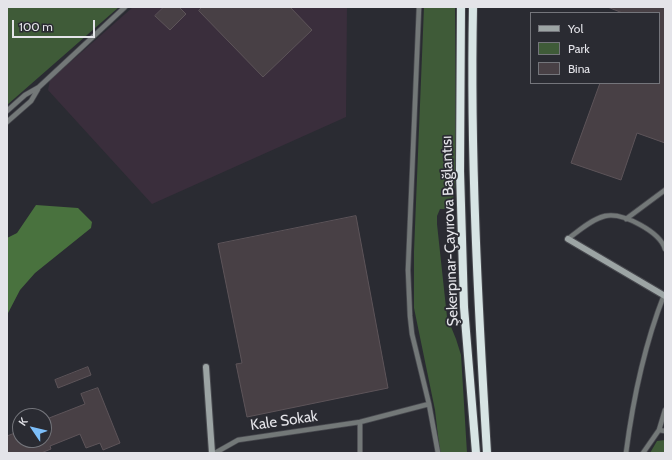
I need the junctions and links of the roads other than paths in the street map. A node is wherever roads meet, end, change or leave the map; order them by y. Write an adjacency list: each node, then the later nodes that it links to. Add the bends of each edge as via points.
1 (124, 7): 5 (street)
2 (419, 7): 14 (street, via 408,270 412,334)
3 (461, 7): 22 (highway, Şekerpınar-Çayırova Bağlantısı, via 460,171 464,307)
4 (472, 7): 23 (highway, Şekerpınar-Çayırova Bağlantısı, via 471,109)
5 (39, 87): 6 (street); 7 (street, via 31,101)
6 (7, 111)
7 (7, 122)
8 (665, 190): 9 (street)
9 (626, 219): 10 (street, via 613,215 604,216); 11 (street, via 653,232)
10 (568, 239): 12 (street)
11 (665, 249)
12 (664, 296): 24 (street, via 643,358 630,419)
13 (206, 367): 19 (street)
14 (430, 404): 16 (street, Kale Sokak); 21 (street)
15 (665, 410): 17 (street)
16 (360, 422): 19 (street, Kale Sokak, via 238,440); 20 (street)
17 (659, 430): 18 (street); 25 (street)
18 (665, 430)
19 (213, 453)
20 (360, 453)
21 (438, 453)
22 (476, 453)
23 (487, 453)
24 (626, 453)
25 (643, 453)

